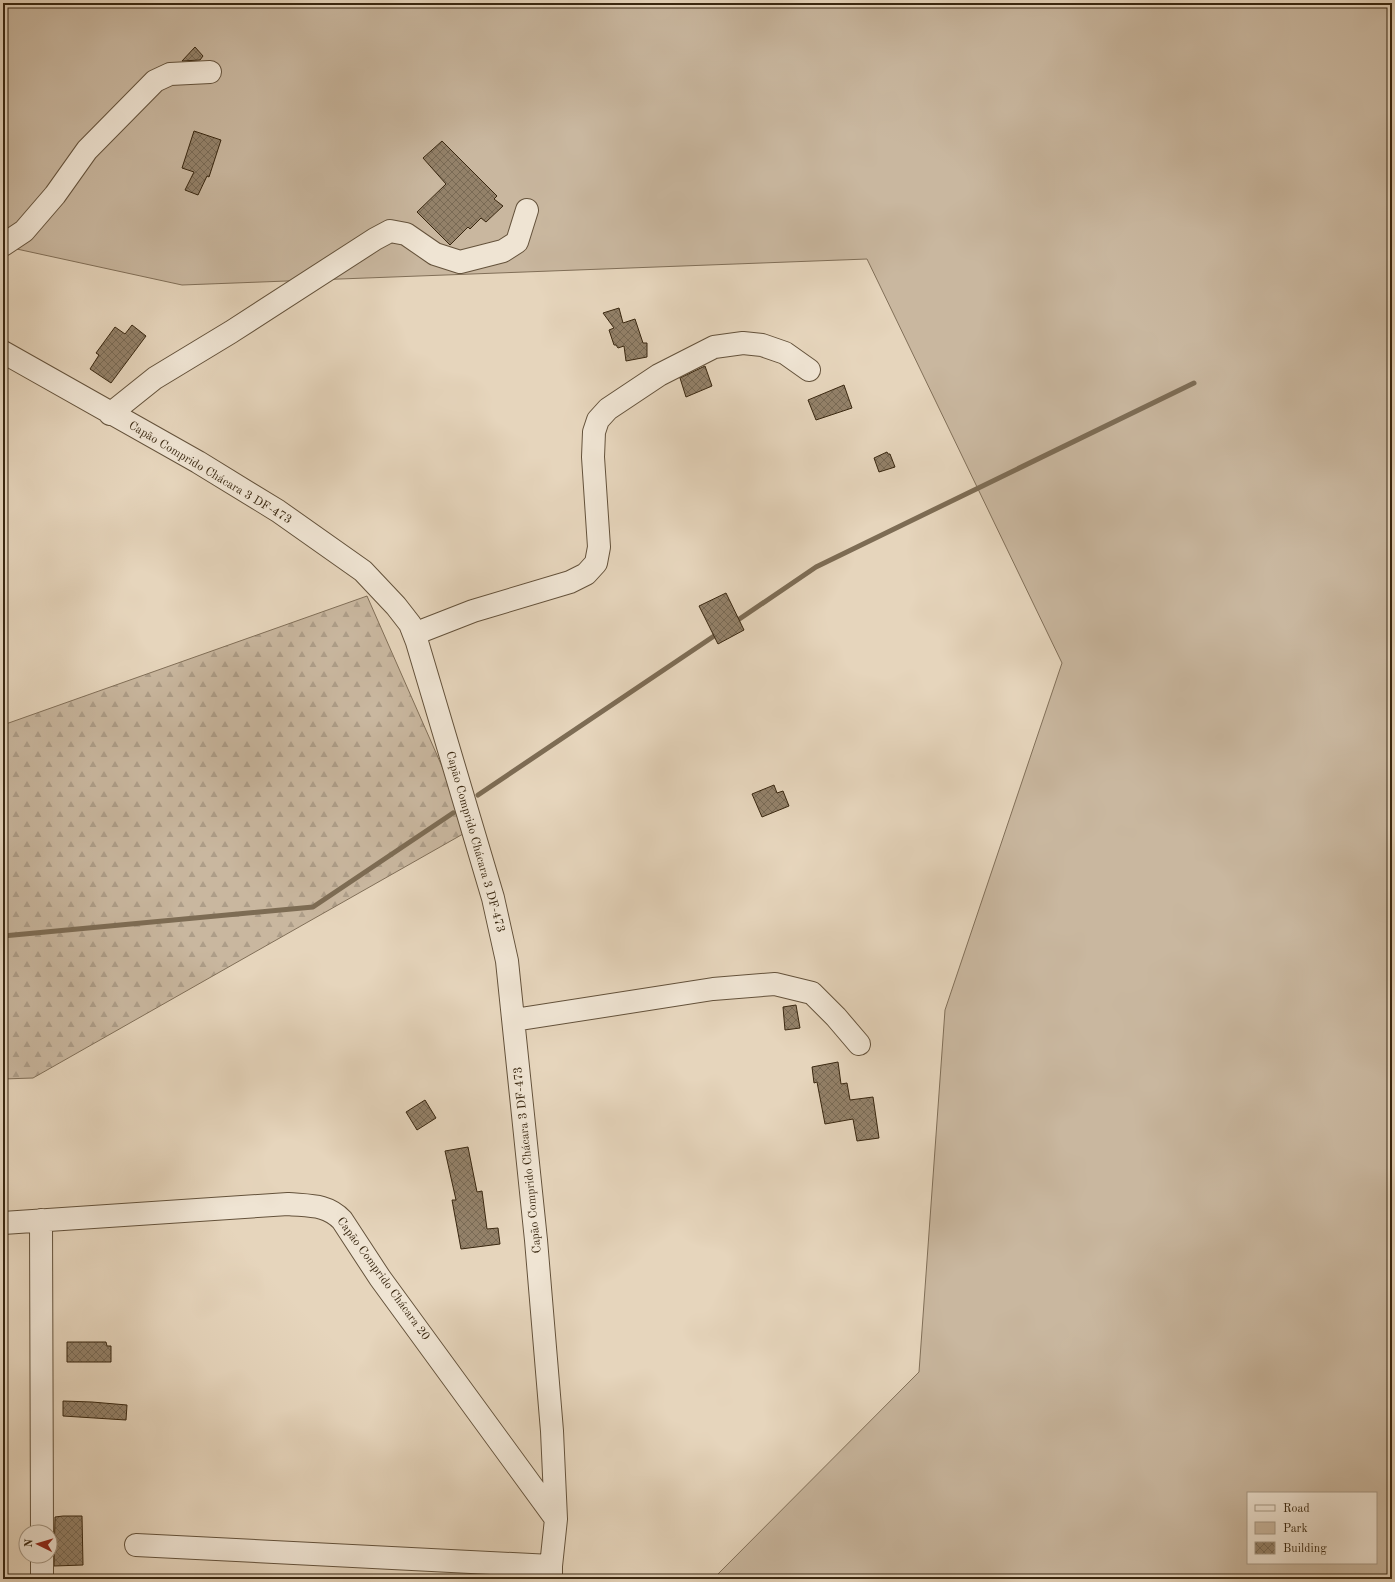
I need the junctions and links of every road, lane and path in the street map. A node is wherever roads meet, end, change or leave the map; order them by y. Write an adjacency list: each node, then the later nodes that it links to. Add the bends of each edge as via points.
1 (210, 72): 3 (street, via 170,74 155,81 87,150 55,195 24,231)
2 (527, 210): 6 (street, via 517,242 503,251 460,262 435,254 406,234 390,230 155,378)
3 (3, 245)
4 (3, 352): 6 (street, Capão Comprido Chácara 3 DF-473)
5 (809, 370): 7 (street, via 785,353 762,345 743,343 714,347 659,375 608,409 598,420 594,432 593,457 599,547 596,563 586,574 570,582 473,611)
6 (110, 414): 7 (street, Capão Comprido Chácara 3 DF-473, via 198,462 278,511 363,571 396,606 410,624)
7 (414, 634): 8 (street, Capão Comprido Chácara 3 DF-473, via 493,898 507,961)
8 (514, 1020): 9 (street, via 713,989 774,984 812,993); 12 (street, Capão Comprido Chácara 3 DF-473, via 536,1240 552,1431)
9 (859, 1044)
10 (41, 1220): 11 (street, Capão Comprido Chácara 20); 12 (street, Capão Comprido Chácara 20, via 288,1204 326,1208 334,1212); 13 (street)
11 (3, 1223)
12 (556, 1519): 16 (street, Capão Comprido Chácara 3 DF-473)
13 (42, 1524)
14 (136, 1545): 16 (street)
15 (42, 1564): 17 (street)
16 (551, 1572)
17 (42, 1579)

